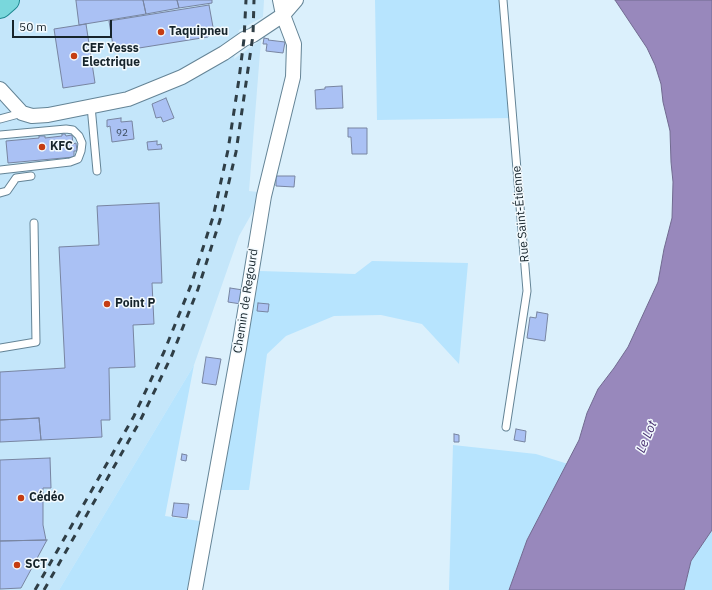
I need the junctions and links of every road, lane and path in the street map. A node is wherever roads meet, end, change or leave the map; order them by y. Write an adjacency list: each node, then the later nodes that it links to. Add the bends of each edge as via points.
1 (8, 0): 5 (main road)
2 (280, 0): 6 (street, Chemin de Regourd)
3 (296, 0): 6 (street)
4 (503, 0): 18 (lane, Rue Saint-Étienne, via 527,291)
5 (0, 7)
6 (283, 15): 8 (street, via 182,77 128,99); 19 (street, Chemin de Regourd, via 294,44 293,77 264,196)
7 (0, 89): 9 (street)
8 (91, 106): 9 (street, via 48,115 32,116); 13 (lane)
9 (22, 113): 10 (lane)
10 (0, 119)
11 (0, 135): 12 (lane, via 66,129 73,130 82,143 78,159 74,161)
12 (0, 170)
13 (97, 171)
14 (31, 176): 15 (lane, via 16,178 7,191)
15 (0, 193)
16 (34, 223): 17 (lane, via 36,342)
17 (0, 348)
18 (506, 427)
19 (195, 590)

